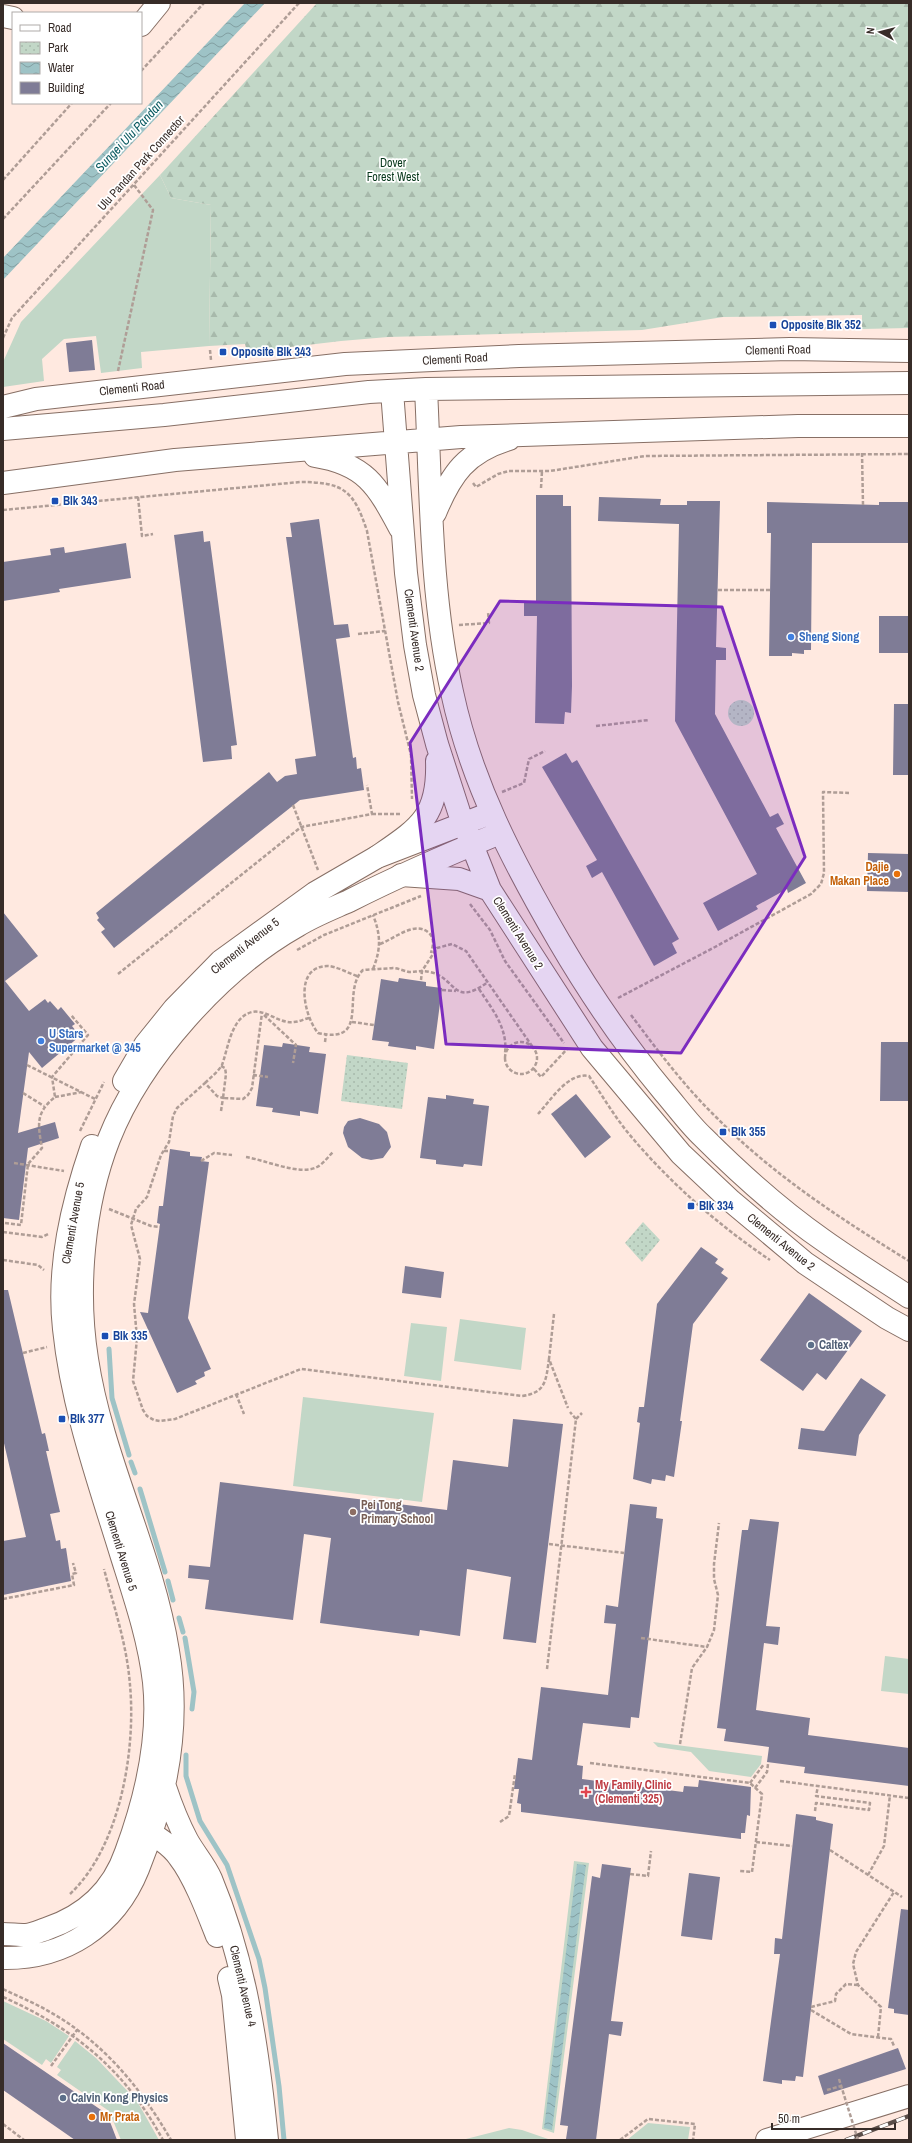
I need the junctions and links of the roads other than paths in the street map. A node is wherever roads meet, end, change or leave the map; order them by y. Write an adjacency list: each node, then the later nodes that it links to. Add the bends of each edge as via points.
1 (159, 3): 2 (main road)
2 (142, 24)
3 (909, 351): 7 (main road, Clementi Road, via 790,349 567,354 337,365 36,400)
4 (909, 383): 5 (main road)
5 (426, 389): 6 (main road); 11 (main road)
6 (392, 391): 9 (main road, via 164,415); 12 (main road, Clementi Avenue 2)
7 (3, 407)
8 (909, 426): 10 (main road, via 798,426)
9 (3, 428)
10 (527, 434): 11 (main road); 15 (main road, via 498,443 460,467 446,486)
11 (428, 440): 12 (main road); 15 (main road)
12 (395, 443): 13 (main road); 16 (main road, Clementi Avenue 2)
13 (286, 452): 14 (main road, via 175,460); 16 (main road, via 338,460 368,478)
14 (3, 483)
15 (433, 519): 18 (main road, via 437,604 452,694 463,736)
16 (402, 531): 17 (main road, Clementi Avenue 2, via 415,645 424,695)
17 (437, 744): 19 (main road, Clementi Avenue 2); 22 (main road, via 438,781 434,803 415,831)
18 (497, 806): 19 (main road, Clementi Avenue 5); 20 (main road)
19 (463, 823): 21 (main road, Clementi Avenue 2); 22 (main road, Clementi Avenue 5)
20 (500, 833): 21 (main road, Clementi Avenue 5); 25 (main road)
21 (472, 845): 23 (main road, Clementi Avenue 5); 24 (main road, Clementi Avenue 2)
22 (377, 857): 30 (main road, Clementi Avenue 5, via 315,893 221,961 174,1009 145,1045 106,1112 78,1185 65,1253 64,1327 75,1396 88,1446 150,1652 154,1683 154,1732)
23 (401, 875): 24 (main road, via 459,879); 29 (main road, Clementi Avenue 5, via 296,926 228,976 186,1019 158,1054 128,1100 109,1139 94,1190 80,1294 86,1357 106,1442 155,1596 168,1650 173,1728)
24 (490, 890): 26 (main road, Clementi Avenue 2)
25 (557, 938): 26 (main road, via 541,942); 27 (main road, via 612,1026 637,1060 701,1135 748,1180 821,1239)
26 (532, 956): 28 (main road, Clementi Avenue 2, via 592,1048 681,1154 731,1201 805,1263)
27 (909, 1297)
28 (909, 1330)
29 (165, 1787): 30 (main road, Clementi Avenue 5); 31 (main road, Clementi Avenue 4)
30 (147, 1820): 31 (main road, Clementi Avenue 4); 32 (main road); 33 (main road, via 120,1870 88,1908 61,1924 27,1935)
31 (183, 1848): 32 (main road); 36 (main road, Clementi Avenue 4, via 224,1957 233,1995); 37 (main road, Clementi Avenue 4, via 210,1878 236,1947 250,2008 260,2073)
32 (141, 1862): 34 (main road, via 129,1892 88,1935 57,1950 19,1958)
33 (3, 1934)
34 (3, 1958)
35 (909, 2096): 38 (main road)
36 (247, 2140)
37 (266, 2140)
38 (767, 2140)

